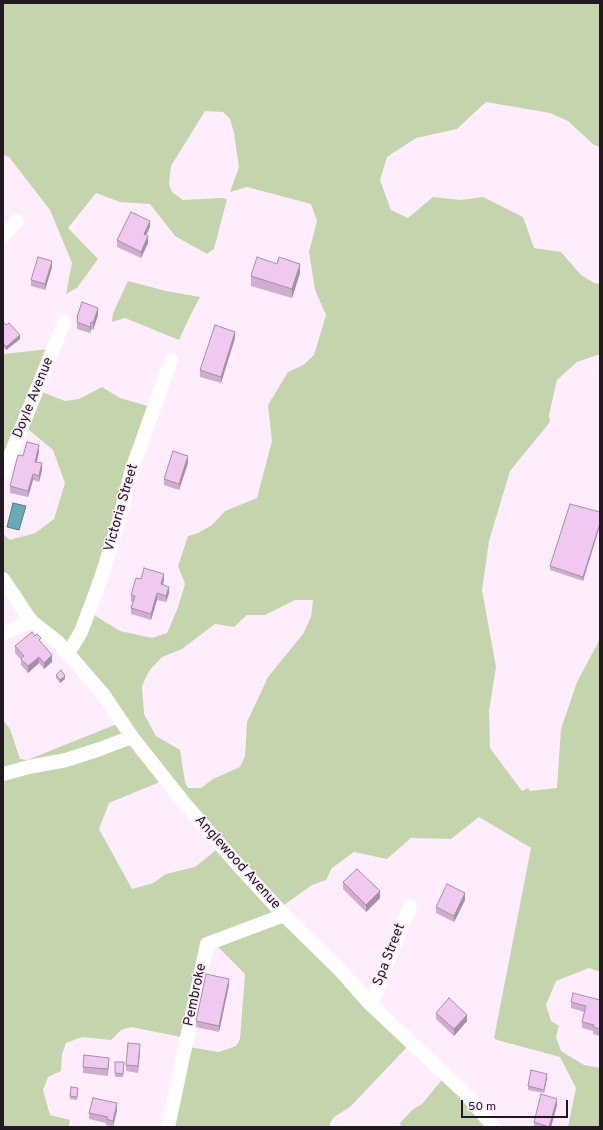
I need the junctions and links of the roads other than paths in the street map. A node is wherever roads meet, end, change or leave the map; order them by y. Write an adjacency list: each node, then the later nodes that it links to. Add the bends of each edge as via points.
1 (17, 221): 2 (street)
2 (3, 236)
3 (64, 322): 5 (street, Doyle Avenue)
4 (171, 360): 9 (street, Victoria Street, via 132,469 100,581 81,632)
5 (3, 473)
6 (3, 579): 7 (street, Anglewood Avenue)
7 (31, 621): 8 (street); 9 (street, Anglewood Avenue)
8 (3, 633)
9 (68, 653): 10 (street, Anglewood Avenue, via 103,694)
10 (132, 737): 11 (street, via 66,760); 13 (street, Anglewood Avenue, via 188,808)
11 (3, 774)
12 (410, 906): 14 (street, Spa Street)
13 (284, 915): 14 (street, Anglewood Avenue, via 341,971); 15 (street, Pembroke, via 207,944)
14 (371, 1005): 16 (street, Anglewood Avenue, via 464,1092)
15 (168, 1127)
16 (494, 1127)

